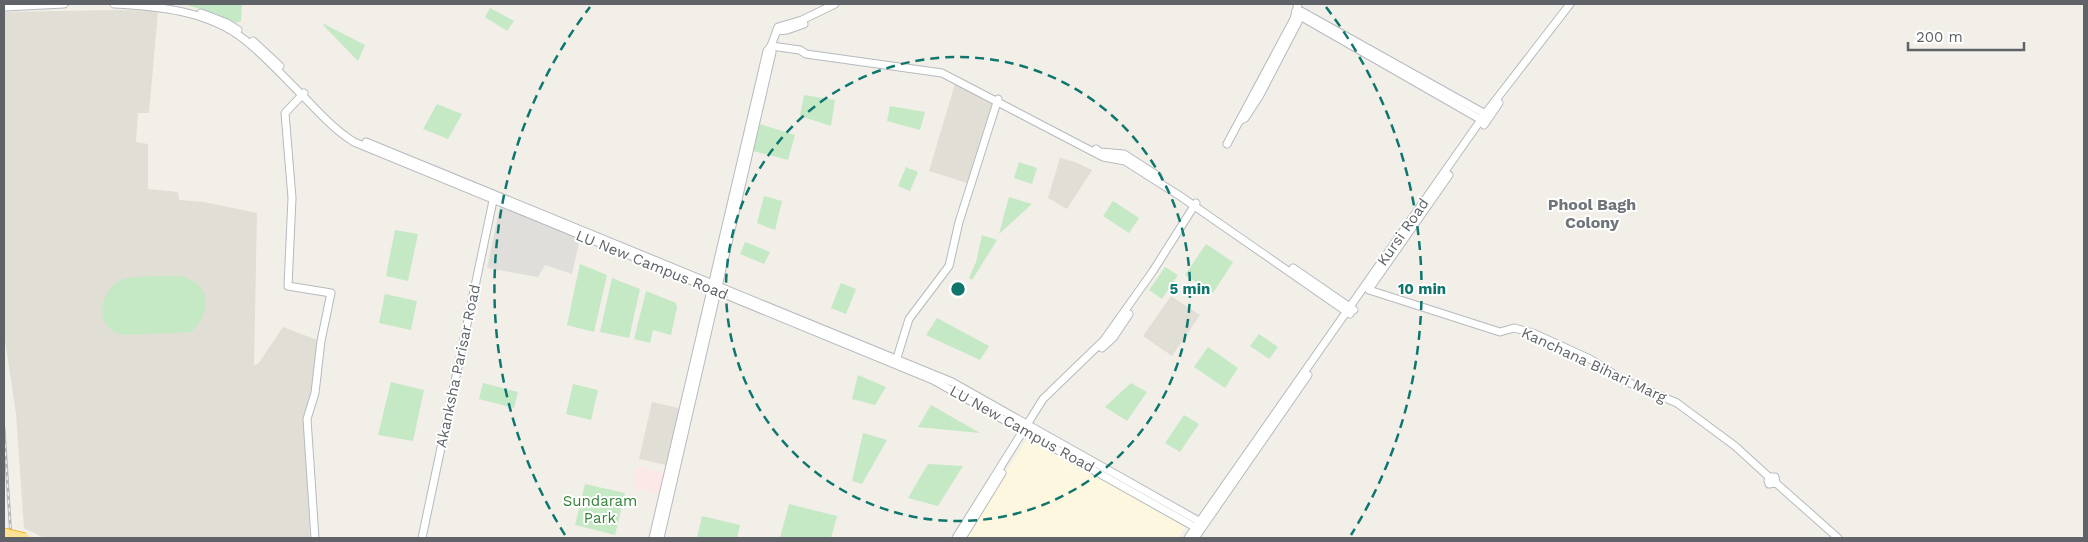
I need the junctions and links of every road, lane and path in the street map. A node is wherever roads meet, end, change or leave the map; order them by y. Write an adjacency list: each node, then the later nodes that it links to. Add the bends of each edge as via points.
1 (64, 4): 8 (street)
2 (114, 4): 7 (street, LU New Campus Road)
3 (834, 4): 10 (street)
4 (841, 4): 10 (street, via 808,22 787,30)
5 (1570, 4): 14 (street, Kursi Road)
6 (1575, 4): 14 (street, Kursi Road)
7 (163, 5): 12 (street, LU New Campus Road, via 215,23 241,37)
8 (4, 7)
9 (1300, 9): 14 (street); 15 (street)
10 (778, 29): 11 (street)
11 (771, 46): 13 (street, via 938,68); 18 (street)
12 (304, 94): 16 (street, LU New Campus Road, via 338,131 354,142); 26 (street, via 285,113 292,198 288,286 331,293 315,393 307,419)
13 (998, 100): 17 (street, via 1100,152 1124,154); 21 (street, via 959,222 949,266 909,319)
14 (1486, 118): 19 (street, Kursi Road); 20 (street, Kursi Road)
15 (1227, 144)
16 (496, 198): 18 (street, LU New Campus Road); 27 (street, Akanksha Parisar Road)
17 (1197, 205): 20 (street); 22 (street, via 1113,338 1051,398)
18 (715, 287): 21 (street, LU New Campus Road); 28 (street); 29 (street)
19 (1369, 290): 20 (street, Kursi Road); 34 (street, Kanchana Bihari Marg, via 1500,332 1514,328 1533,333 1585,357 1622,380 1677,403 1735,446 1769,477 1769,484 1776,483)
20 (1351, 311): 23 (street, Kursi Road)
21 (896, 361): 22 (street, LU New Campus Road)
22 (1028, 428): 23 (street, LU New Campus Road); 30 (street); 31 (street)
23 (1200, 526): 32 (street, Kursi Road); 33 (street, Kursi Road)
24 (4, 533): 25 (highway, bridge)
25 (25, 538)
26 (315, 538)
27 (423, 538)
28 (653, 538)
29 (660, 538)
30 (956, 538)
31 (962, 538)
32 (1188, 538)
33 (1195, 538)
34 (1838, 538)

